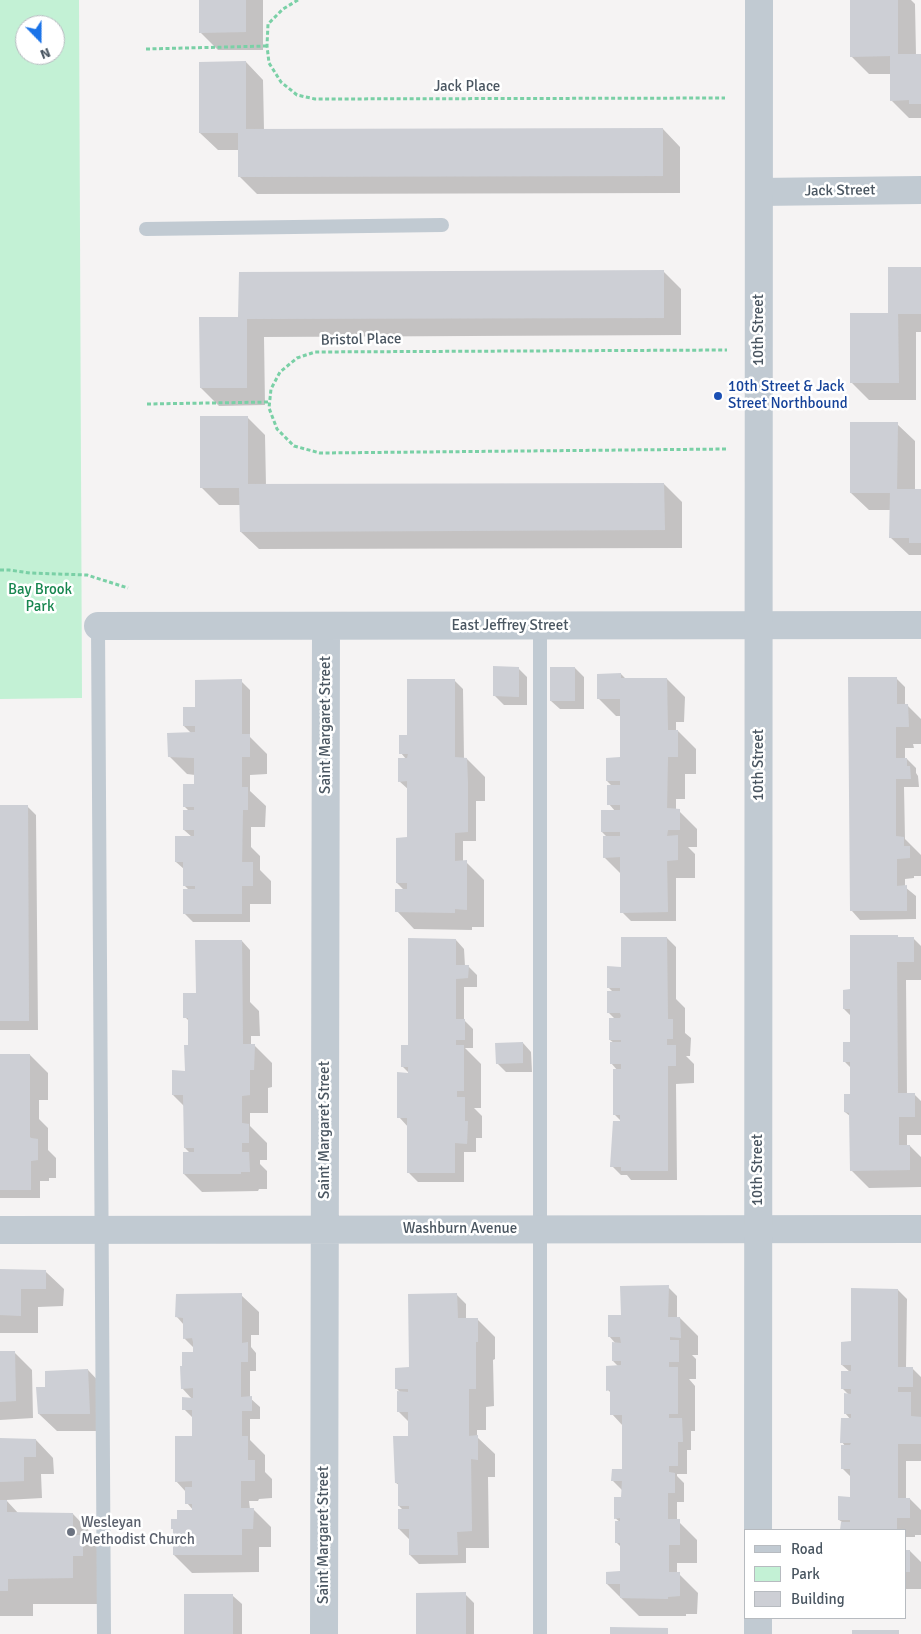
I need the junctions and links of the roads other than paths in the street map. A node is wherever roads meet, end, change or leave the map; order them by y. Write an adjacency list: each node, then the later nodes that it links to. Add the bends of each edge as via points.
1 (759, 0): 3 (street, 10th Street)
2 (921, 190): 3 (street, Jack Street)
3 (759, 192): 6 (street, 10th Street)
4 (442, 225): 5 (lane)
5 (146, 229)
6 (759, 625): 7 (street, East Jeffrey Street); 10 (street, East Jeffrey Street); 12 (street, 10th Street)
7 (921, 625)
8 (98, 626): 9 (street, East Jeffrey Street); 15 (lane)
9 (326, 626): 10 (street, East Jeffrey Street); 16 (street, Saint Margaret Street)
10 (540, 626): 11 (lane)
11 (540, 1229): 12 (street, Washburn Avenue); 16 (street, Washburn Avenue); 21 (lane)
12 (758, 1229): 13 (street, Washburn Avenue); 17 (street, 10th Street)
13 (921, 1229)
14 (0, 1230): 15 (street, Washburn Avenue)
15 (102, 1230): 16 (street, Washburn Avenue); 19 (lane)
16 (325, 1230): 20 (street, Saint Margaret Street)
17 (758, 1529)
18 (758, 1619): 22 (street)
19 (104, 1634)
20 (324, 1634)
21 (540, 1634)
22 (758, 1634)

